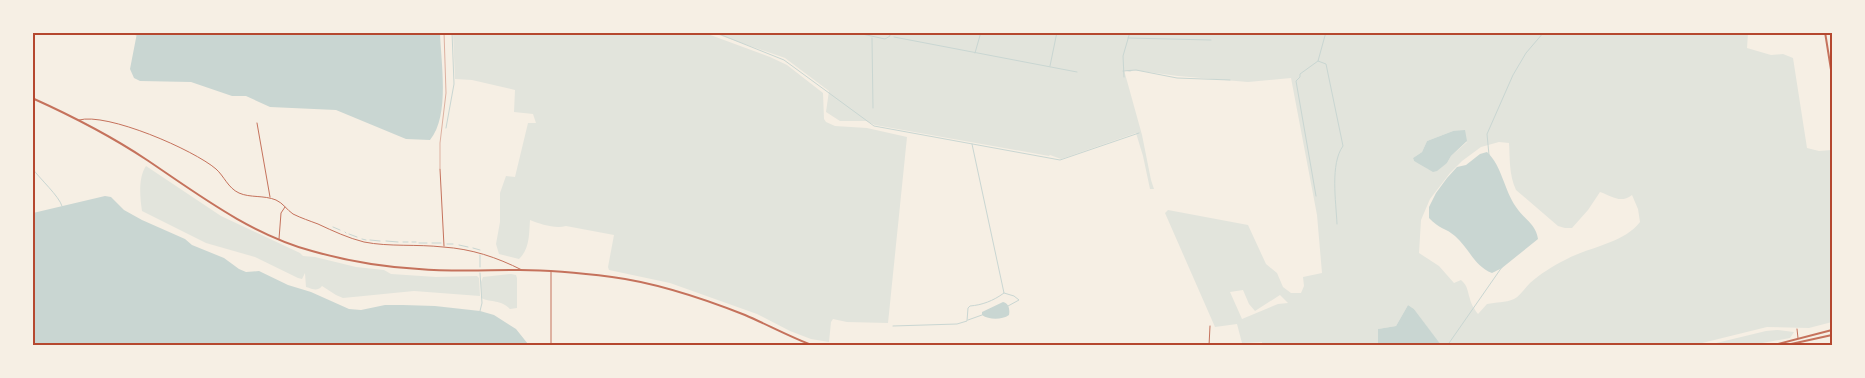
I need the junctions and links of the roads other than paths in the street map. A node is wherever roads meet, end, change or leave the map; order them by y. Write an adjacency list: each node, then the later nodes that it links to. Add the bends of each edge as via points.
1 (444, 32): 8 (lane, via 446,93)
2 (1825, 32): 3 (street)
3 (1831, 62): 4 (street)
4 (1832, 76)
5 (32, 98): 6 (street)
6 (79, 120): 9 (street, via 96,119 164,140 207,163 241,194); 11 (street, via 235,218)
7 (257, 123): 9 (street)
8 (440, 169): 12 (street)
9 (270, 198): 10 (street)
10 (285, 207): 11 (street, via 281,214); 12 (street, via 292,214 353,239 378,244)
11 (279, 239): 13 (street, via 345,260 393,267)
12 (444, 247): 13 (street, via 487,254)
13 (523, 270): 14 (street)
14 (551, 271): 21 (street); 22 (street, via 613,277 670,288 739,313)
15 (1210, 326): 23 (street)
16 (1797, 329): 19 (street)
17 (1832, 330): 19 (street)
18 (1832, 335): 20 (street)
19 (1798, 339): 20 (street); 24 (street)
20 (1799, 344): 25 (street)
21 (551, 346)
22 (814, 346)
23 (1209, 346)
24 (1770, 346)
25 (1782, 346)

